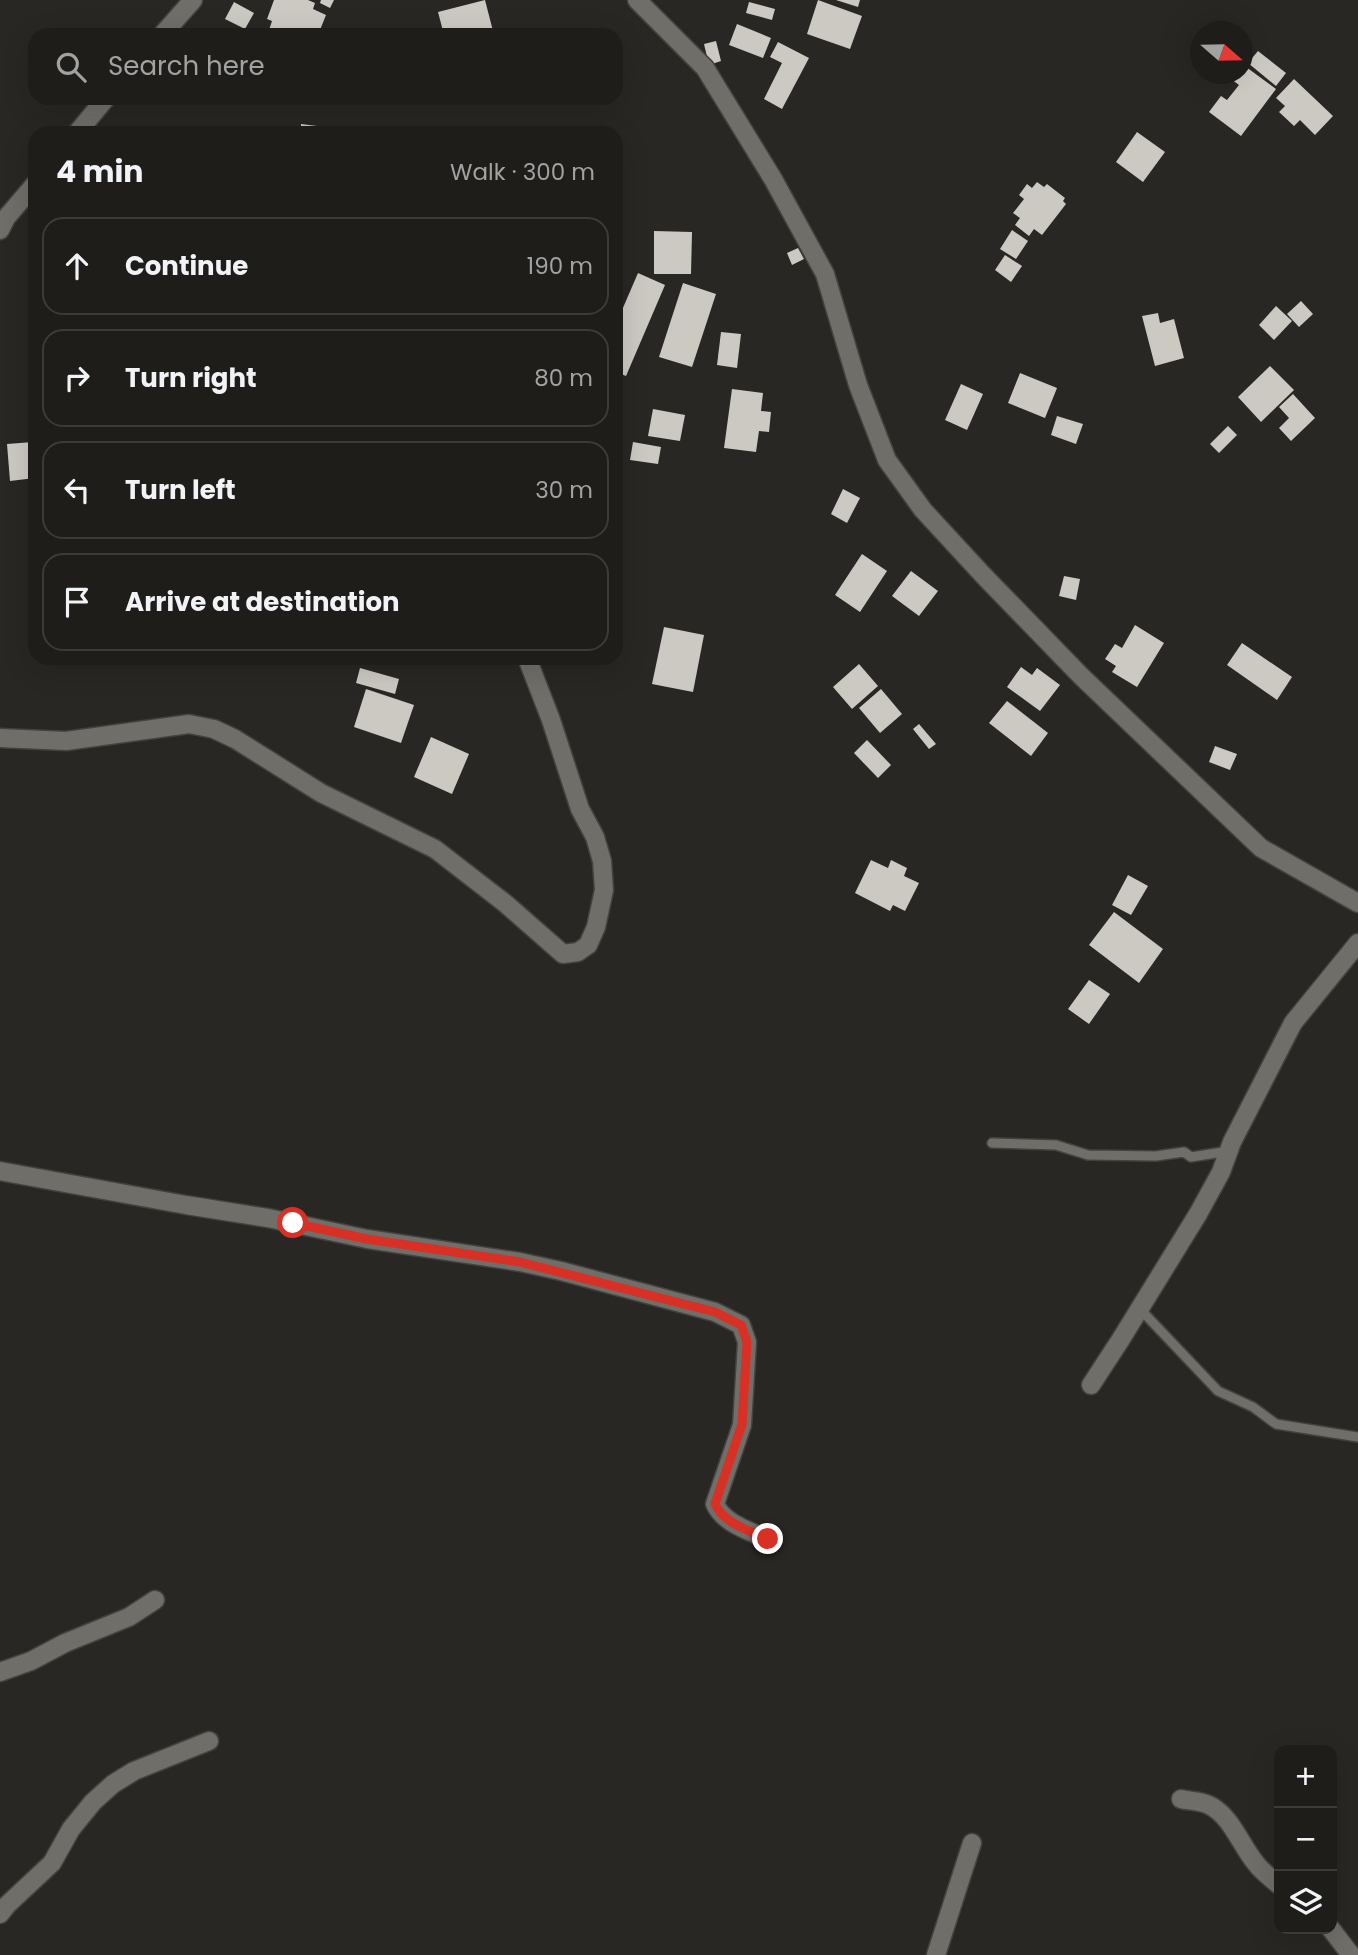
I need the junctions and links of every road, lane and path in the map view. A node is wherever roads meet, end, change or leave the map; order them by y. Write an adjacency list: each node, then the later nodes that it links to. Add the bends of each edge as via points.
1 (193, 0): 3 (street)
2 (637, 0): 10 (street, via 705,68 773,179 825,274 858,385 887,460 923,510 1081,676 1261,848)
3 (168, 28)
4 (100, 105): 5 (street)
5 (83, 126)
6 (28, 192): 7 (street)
7 (0, 230)
8 (530, 665): 9 (street, via 602,861 604,890 596,928 588,945 578,952 563,954 435,849 321,793 215,729 189,724 66,741)
9 (0, 738)
10 (1358, 903)
11 (1358, 943): 13 (street, via 1293,1023)
12 (992, 1143): 13 (lane, via 1055,1145 1088,1154 1184,1152 1191,1157)
13 (1229, 1151): 15 (street, via 1198,1214)
14 (0, 1171): 18 (street, via 268,1217 367,1239 520,1262 715,1312 741,1325 747,1342 742,1424 715,1504 718,1513 730,1521)
15 (1140, 1309): 16 (street); 17 (lane, via 1218,1391 1253,1406 1276,1424)
16 (1091, 1385)
17 (1358, 1437)
18 (768, 1539)
19 (156, 1600): 20 (street, via 129,1617)
20 (0, 1672)
21 (209, 1741): 25 (street, via 113,1784 71,1829 52,1863)
22 (1181, 1799): 24 (street, via 1208,1805 1219,1813)
23 (972, 1843): 27 (street)
24 (1274, 1880)
25 (0, 1914)
26 (1335, 1934): 28 (street)
27 (936, 1955)
28 (1351, 1955)

